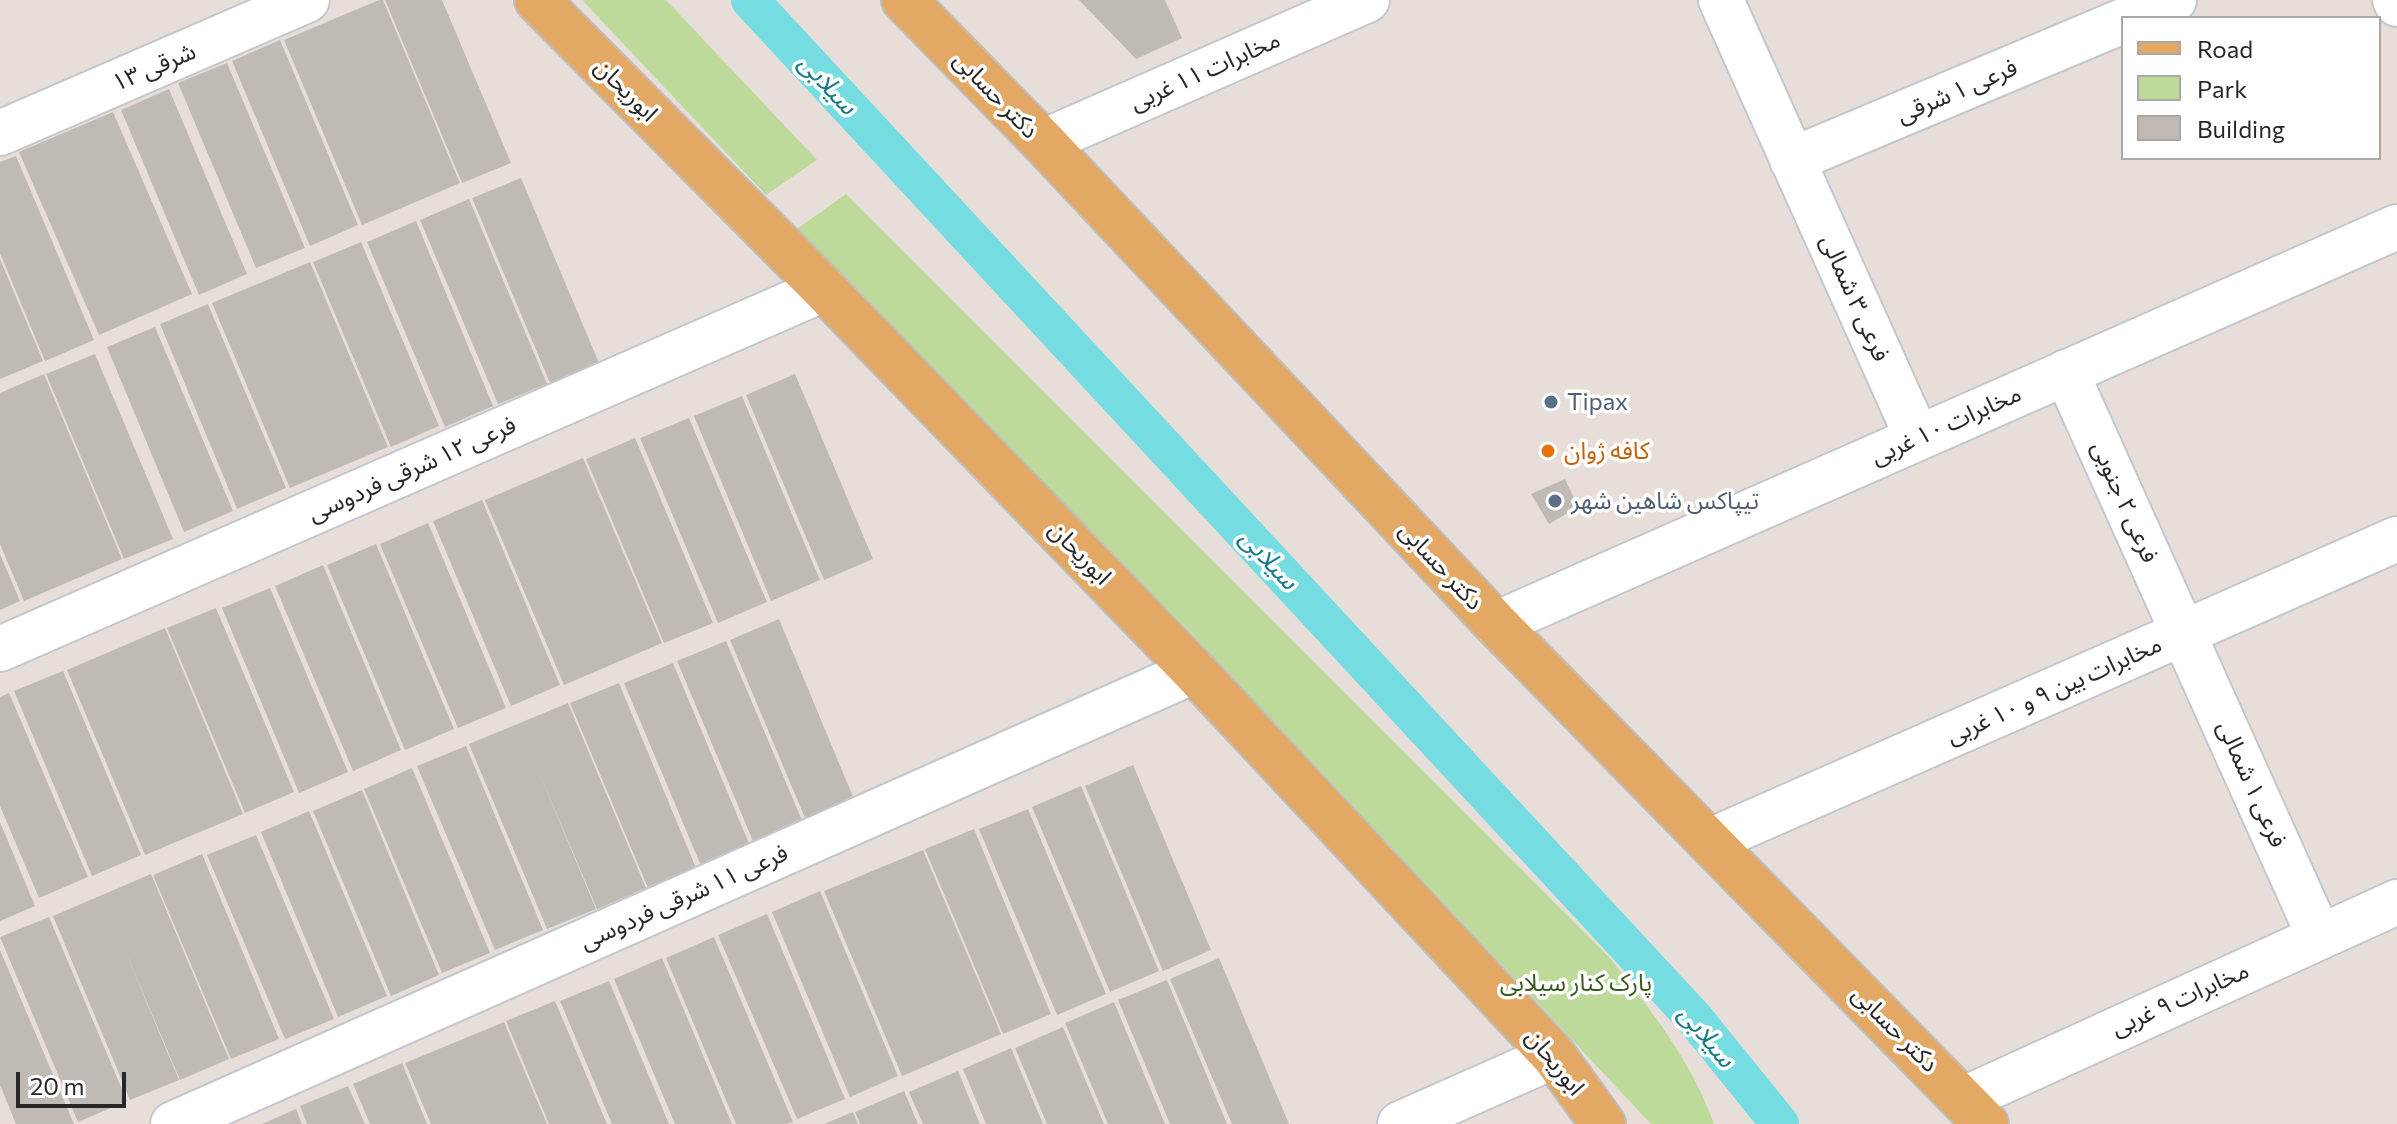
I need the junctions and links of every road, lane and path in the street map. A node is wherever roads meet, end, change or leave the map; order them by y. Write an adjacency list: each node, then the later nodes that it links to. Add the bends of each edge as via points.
1 (307, 0): 9 (street, ۱۳ شرقی)
2 (537, 0): 13 (main road, ابوریحان)
3 (904, 0): 10 (main road, دکتر حسابی)
4 (1367, 0): 10 (street, مخابرات ۱۱ غربی)
5 (1721, 0): 11 (street, فرعی ۳ شمالی)
6 (2174, 0): 7 (street)
7 (2136, 16)
8 (2121, 22): 11 (street, فرعی ۱ شرقی)
9 (0, 133)
10 (1043, 142): 17 (main road, دکتر حسابی)
11 (1792, 160): 15 (street, فرعی ۳ شمالی)
12 (2397, 227): 14 (street, مخابرات ۱۰ غربی)
13 (824, 289): 19 (street, فرعی ۱۲ شرقی فردوسی); 20 (main road, ابوریحان)
14 (2066, 372): 15 (street, مخابرات ۱۰ غربی); 18 (street, فرعی ۲ جنوبی)
15 (1917, 437): 17 (street, مخابرات ۱۰ غربی)
16 (2397, 539): 18 (street, مخابرات بین ۹ و ۱۰ غربی)
17 (1496, 624): 21 (main road, دکتر حسابی)
18 (2184, 633): 21 (street, مخابرات بین ۹ و ۱۰ غربی); 23 (street, فرعی ۱ شمالی)
19 (0, 649)
20 (1194, 671): 24 (main road, ابوریحان); 26 (street, فرعی ۱۱ شرقی فردوسی)
21 (1710, 841): 25 (main road, دکتر حسابی)
22 (2397, 902): 23 (street, مخابرات ۹ غربی)
23 (2319, 936): 25 (street, مخابرات ۹ غربی)
24 (1554, 1056): 27 (street); 28 (main road, ابوریحان)
25 (1975, 1111)
26 (173, 1124)
27 (1400, 1124)
28 (1603, 1124)

